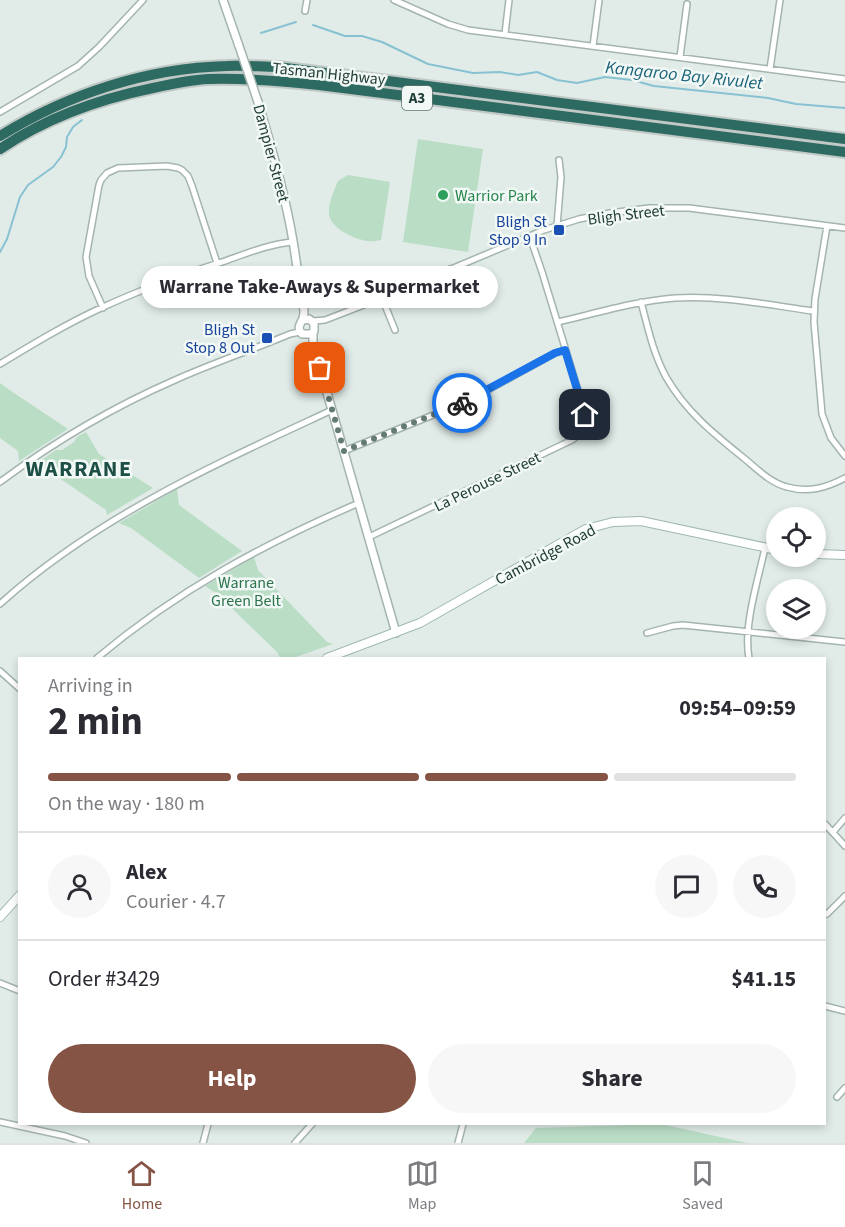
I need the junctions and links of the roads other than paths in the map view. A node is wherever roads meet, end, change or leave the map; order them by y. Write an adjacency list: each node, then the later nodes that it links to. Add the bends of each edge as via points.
1 (143, 0): 15 (street, via 78,66)
2 (223, 0): 25 (street, Dampier Street, bridge, via 276,161)
3 (307, 0): 9 (street)
4 (394, 0): 10 (street, via 455,27)
5 (509, 0): 10 (street)
6 (599, 0): 11 (street)
7 (780, 0): 13 (street)
8 (687, 4): 12 (street)
9 (306, 11)
10 (505, 34): 11 (street)
11 (592, 46): 12 (street)
12 (680, 57): 13 (street)
13 (770, 69): 14 (street)
14 (845, 79)
15 (0, 112)
16 (0, 136): 17 (highway, Tasman Highway / A3, via 46,110 105,87 180,70 227,66 287,68)
17 (845, 139)
18 (0, 149): 19 (highway, Tasman Highway / A3, via 33,129 93,103 131,92 207,80 319,85)
19 (845, 153)
20 (559, 160): 21 (street)
21 (557, 226): 22 (street, Bligh Street, via 610,213 668,208); 24 (street, Bligh Street)
22 (827, 226): 23 (street, Bligh Street); 32 (street)
23 (845, 228)
24 (530, 237): 27 (street, Bligh Street); 33 (street, La Perouse Street)
25 (293, 242): 26 (street); 34 (street, Dampier Street)
26 (218, 263): 31 (street); 31 (street, via 185,173 167,165 112,170 99,185 86,250 89,276)
27 (450, 269): 28 (street, Bligh Street); 29 (street)
28 (381, 298): 34 (street, Bligh Street); 35 (street)
29 (465, 302)
30 (642, 302): 32 (street, via 696,298); 33 (street); 41 (street, via 651,340 666,376 705,426 780,484 809,490)
31 (102, 308): 37 (street)
32 (813, 311): 40 (street, via 822,414 831,438)
33 (558, 322): 36 (street, La Perouse Street)
34 (307, 327): 38 (street); 42 (street, Bligh Street, via 174,380 124,405 76,431)
35 (394, 330)
36 (565, 350): 39 (street, via 458,405); 44 (street, La Perouse Street, via 585,415 577,437)
37 (0, 363)
38 (332, 410): 39 (street); 48 (street, via 117,518 52,562)
39 (344, 451): 43 (street)
40 (845, 456)
41 (845, 478)
42 (0, 482)
43 (359, 503): 44 (street); 53 (street, via 213,575)
44 (369, 537): 50 (street)
45 (765, 548): 49 (street); 50 (main road, Cambridge Road, via 641,521 613,522 575,535 436,615)
46 (826, 554): 47 (main road)
47 (845, 555)
48 (0, 604)
49 (748, 631): 51 (street, via 683,625); 52 (street); 55 (street)
50 (396, 633): 54 (main road, Cambridge Road)
51 (647, 633)
52 (845, 642)
53 (98, 657)
54 (330, 657)
55 (749, 657)
56 (0, 671): 57 (street)
57 (18, 687)
58 (845, 818): 60 (street)
59 (826, 825): 60 (street)
60 (833, 832): 61 (street)
61 (845, 846)
62 (18, 896): 64 (main road)
63 (845, 896): 65 (street)
64 (4, 906): 66 (main road)
65 (827, 914)
66 (0, 917)
67 (0, 983): 68 (street)
68 (18, 990)
69 (826, 1006): 70 (street)
70 (845, 1011)
71 (845, 1088): 72 (street)
72 (837, 1097)
73 (0, 1122): 77 (street)
74 (208, 1125): 78 (street)
75 (311, 1125): 79 (street)
76 (463, 1125): 80 (street)
77 (86, 1143)
78 (204, 1143)
79 (296, 1143)
80 (458, 1143)

